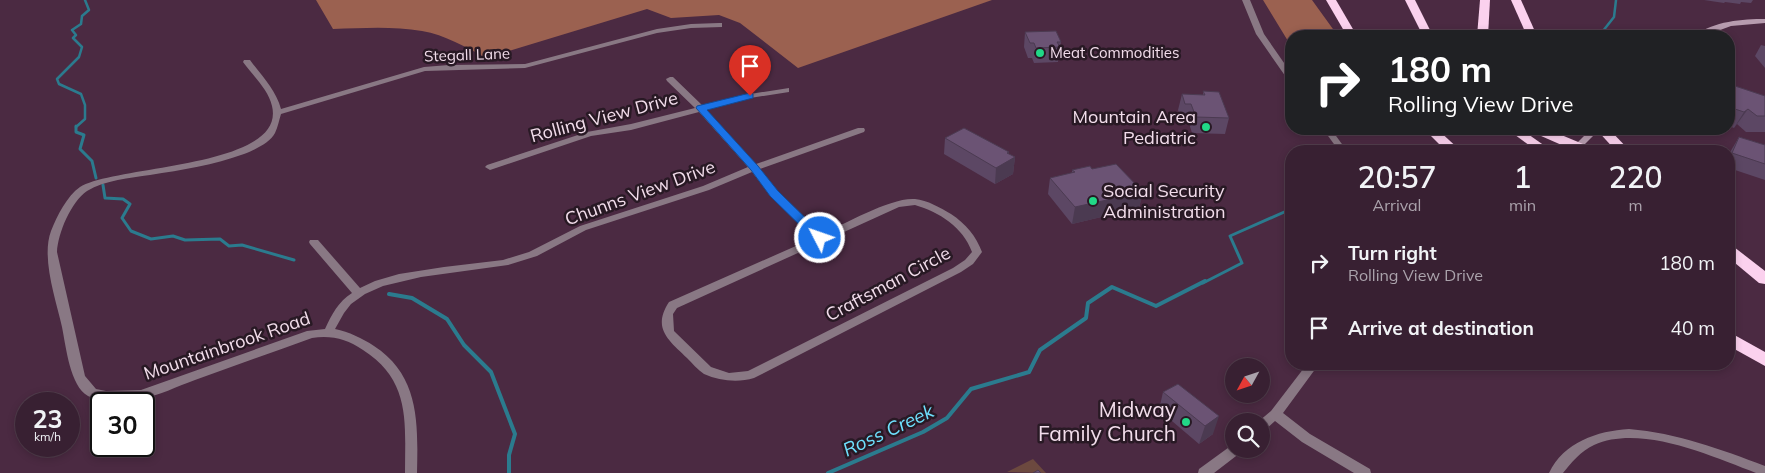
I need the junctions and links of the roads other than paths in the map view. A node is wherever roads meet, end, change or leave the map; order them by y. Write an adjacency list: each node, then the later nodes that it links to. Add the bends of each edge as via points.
1 (1246, 0): 16 (street, via 1260,34)
2 (1331, 0): 9 (highway)
3 (1341, 0): 10 (highway)
4 (1410, 0): 11 (highway)
5 (1485, 0): 12 (highway)
6 (1516, 0): 13 (highway)
7 (1765, 21): 14 (main road)
8 (719, 25): 20 (street, Stegall Lane, via 657,31 525,66 424,69)
9 (1349, 30)
10 (1353, 30)
11 (1425, 30)
12 (1483, 30)
13 (1529, 30)
14 (1712, 30)
15 (247, 62): 20 (street, via 270,94)
16 (1285, 69)
17 (670, 79): 19 (street)
18 (786, 90): 19 (street, Rolling View Drive)
19 (700, 108): 32 (street, Rolling View Drive, via 632,127 590,134); 33 (street)
20 (277, 113): 39 (street, Mountainbrook Road, via 268,136 248,150 217,160 116,177 86,188 77,195 62,219 52,247 54,271 79,377 92,393 106,396 142,394 311,334)
21 (861, 130): 33 (street, Chunns View Drive)
22 (1437, 135): 27 (highway)
23 (1522, 135): 28 (highway)
24 (1549, 135): 29 (highway)
25 (1590, 135): 30 (main road)
26 (1608, 135): 31 (highway)
27 (1447, 145)
28 (1536, 145)
29 (1568, 145)
30 (1580, 145)
31 (1617, 145)
32 (490, 167)
33 (754, 168): 34 (street, via 774,194); 38 (street, Chunns View Drive, via 706,188 583,228 520,259 395,278)
34 (820, 238): 34 (street, Craftsman Circle, via 673,305 667,314 669,332 707,370 729,377 750,375 957,270 977,252 974,242 961,227 931,206 915,202 898,204)
35 (314, 242): 38 (street)
36 (1735, 255): 37 (highway)
37 (1765, 279)
38 (358, 293): 39 (street, Chunns View Drive, via 342,308)
39 (329, 331): 47 (street, Mountainbrook Road, via 345,335 383,356 400,380 410,406)
40 (1735, 342): 41 (highway)
41 (1765, 360)
42 (1308, 370): 43 (street)
43 (1275, 414): 44 (street); 49 (street, via 1306,438)
44 (1270, 419)
45 (1225, 457): 48 (street)
46 (1765, 471): 50 (street, via 1698,446 1660,436 1635,435 1611,436 1589,442)
47 (411, 473)
48 (1204, 473)
49 (1365, 473)
50 (1554, 473)

